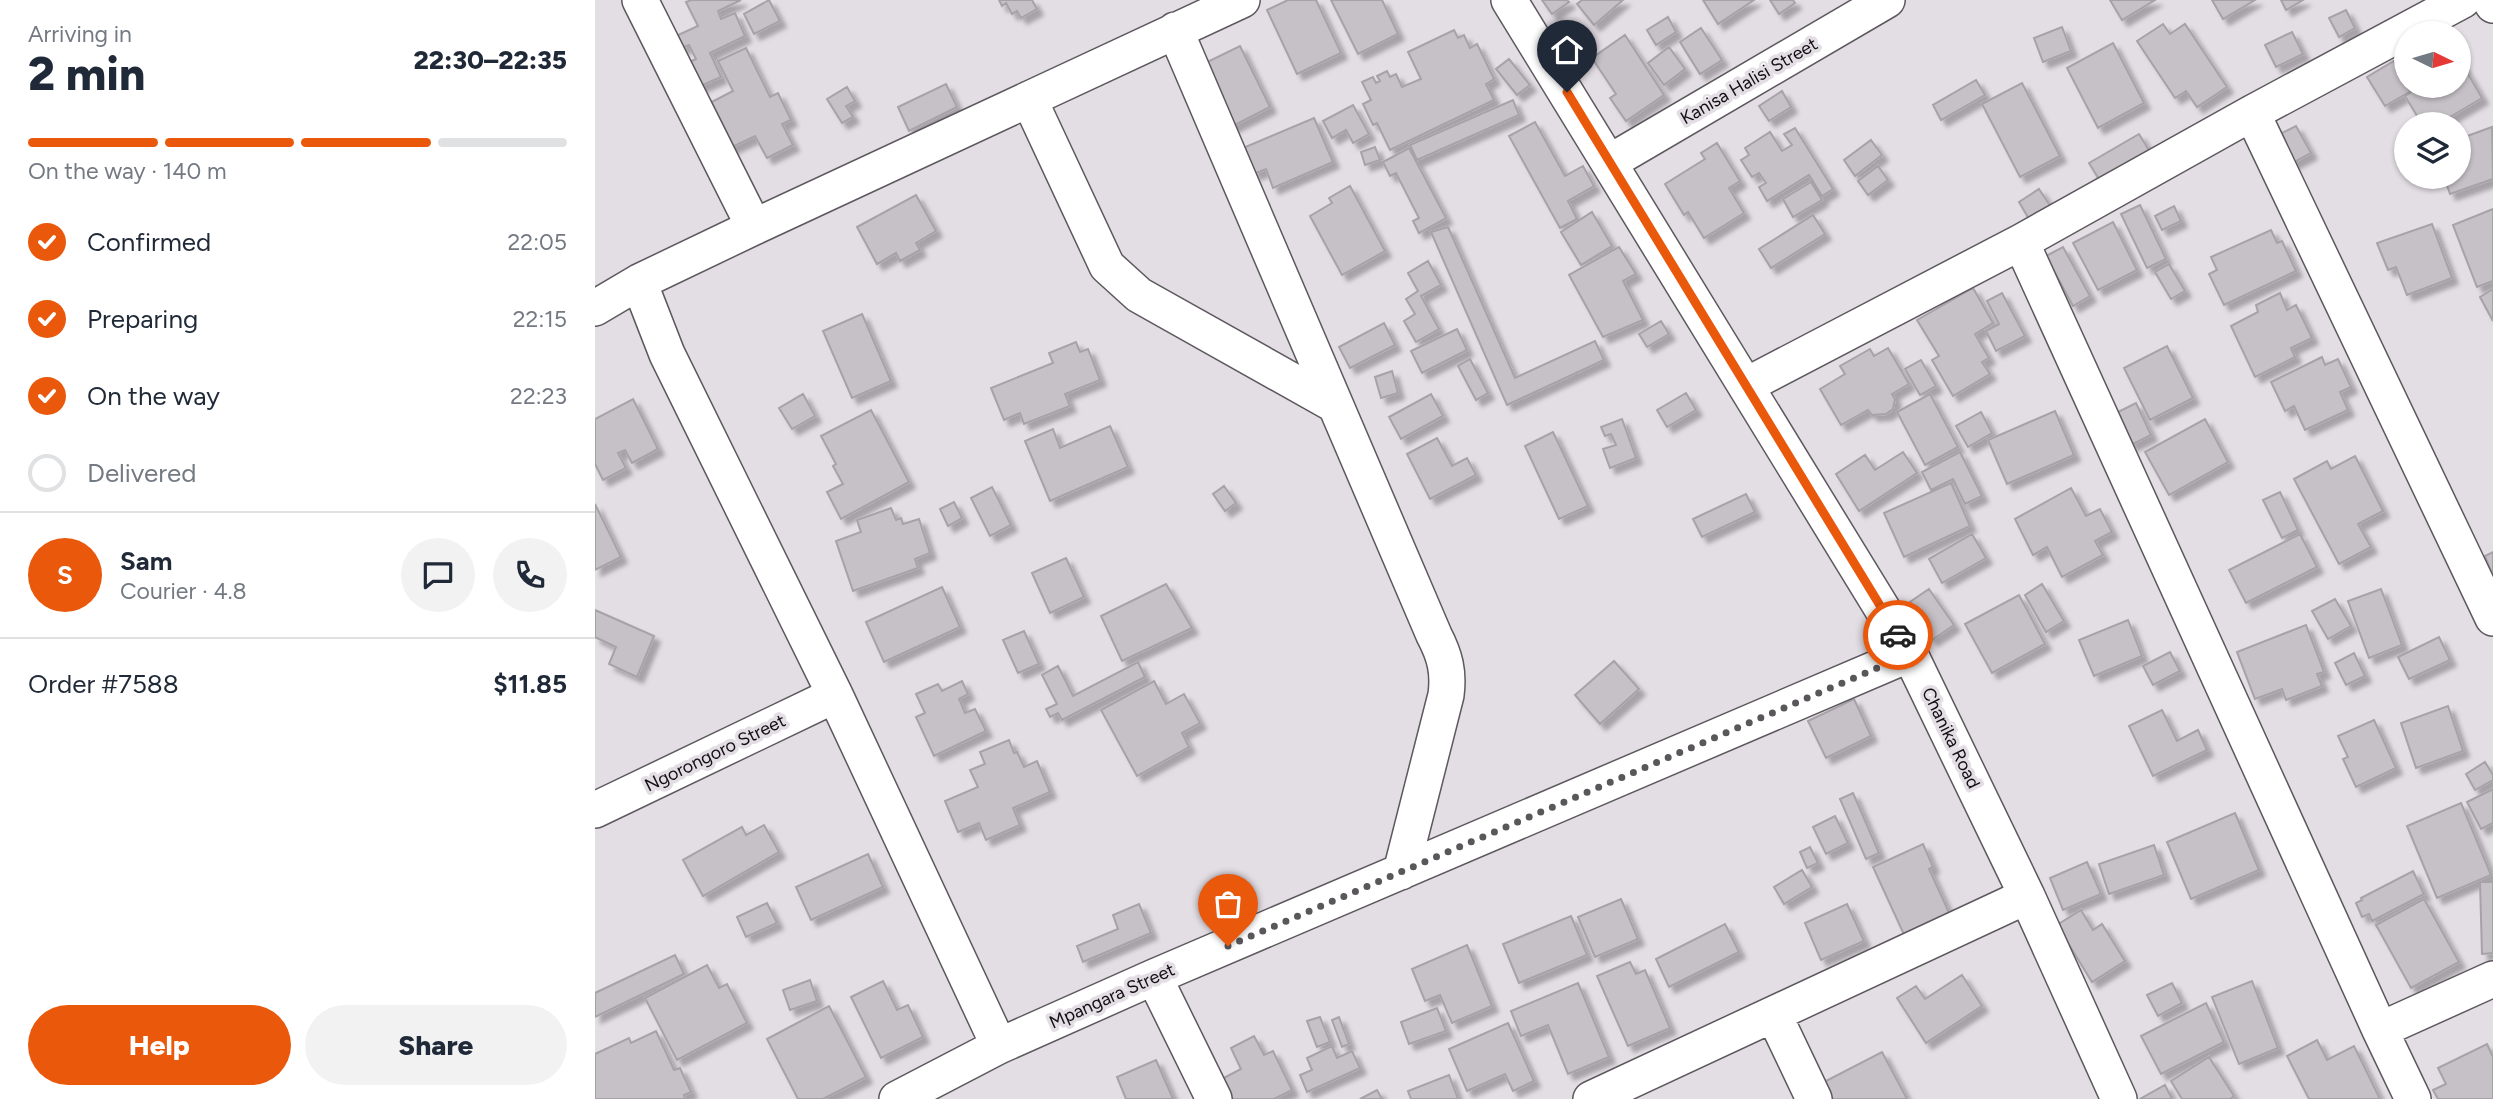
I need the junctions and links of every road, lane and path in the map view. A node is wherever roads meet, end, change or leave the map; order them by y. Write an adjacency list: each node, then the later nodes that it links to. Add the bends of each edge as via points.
1 (640, 0): 12 (street)
2 (1242, 0): 8 (street)
3 (1509, 0): 11 (street, Chanika Road)
4 (1887, 0): 11 (street, Kanisa Halisi Street)
5 (2463, 0): 10 (street)
6 (2490, 0): 7 (street)
7 (2493, 5)
8 (1175, 30): 9 (street); 17 (street)
9 (1029, 99): 12 (street); 17 (street, via 1107,266 1139,295)
10 (2252, 113): 13 (street); 18 (street)
11 (1610, 162): 16 (street, Chanika Road)
12 (754, 227): 14 (street)
13 (2021, 242): 16 (street); 27 (street)
14 (639, 282): 15 (street); 20 (street, via 667,354)
15 (595, 308)
16 (1747, 385): 19 (street, Chanika Road)
17 (1335, 405): 22 (street, via 1444,654 1448,674)
18 (2493, 618)
19 (1910, 654): 22 (street, Mpangara Street); 23 (street, Chanika Road)
20 (835, 695): 21 (street, Ngorongoro Street); 28 (street)
21 (595, 810)
22 (1401, 872): 24 (street, Mpangara Street)
23 (2027, 896): 26 (street); 33 (street, Chanika Road)
24 (1154, 977): 28 (street, Mpangara Street); 30 (street)
25 (2493, 979): 27 (street)
26 (1774, 1015): 31 (street); 32 (street)
27 (2380, 1030): 34 (street)
28 (999, 1046): 29 (street, Mpangara Street)
29 (897, 1099)
30 (1214, 1099)
31 (1591, 1099)
32 (1814, 1099)
33 (2119, 1099)
34 (2413, 1099)

